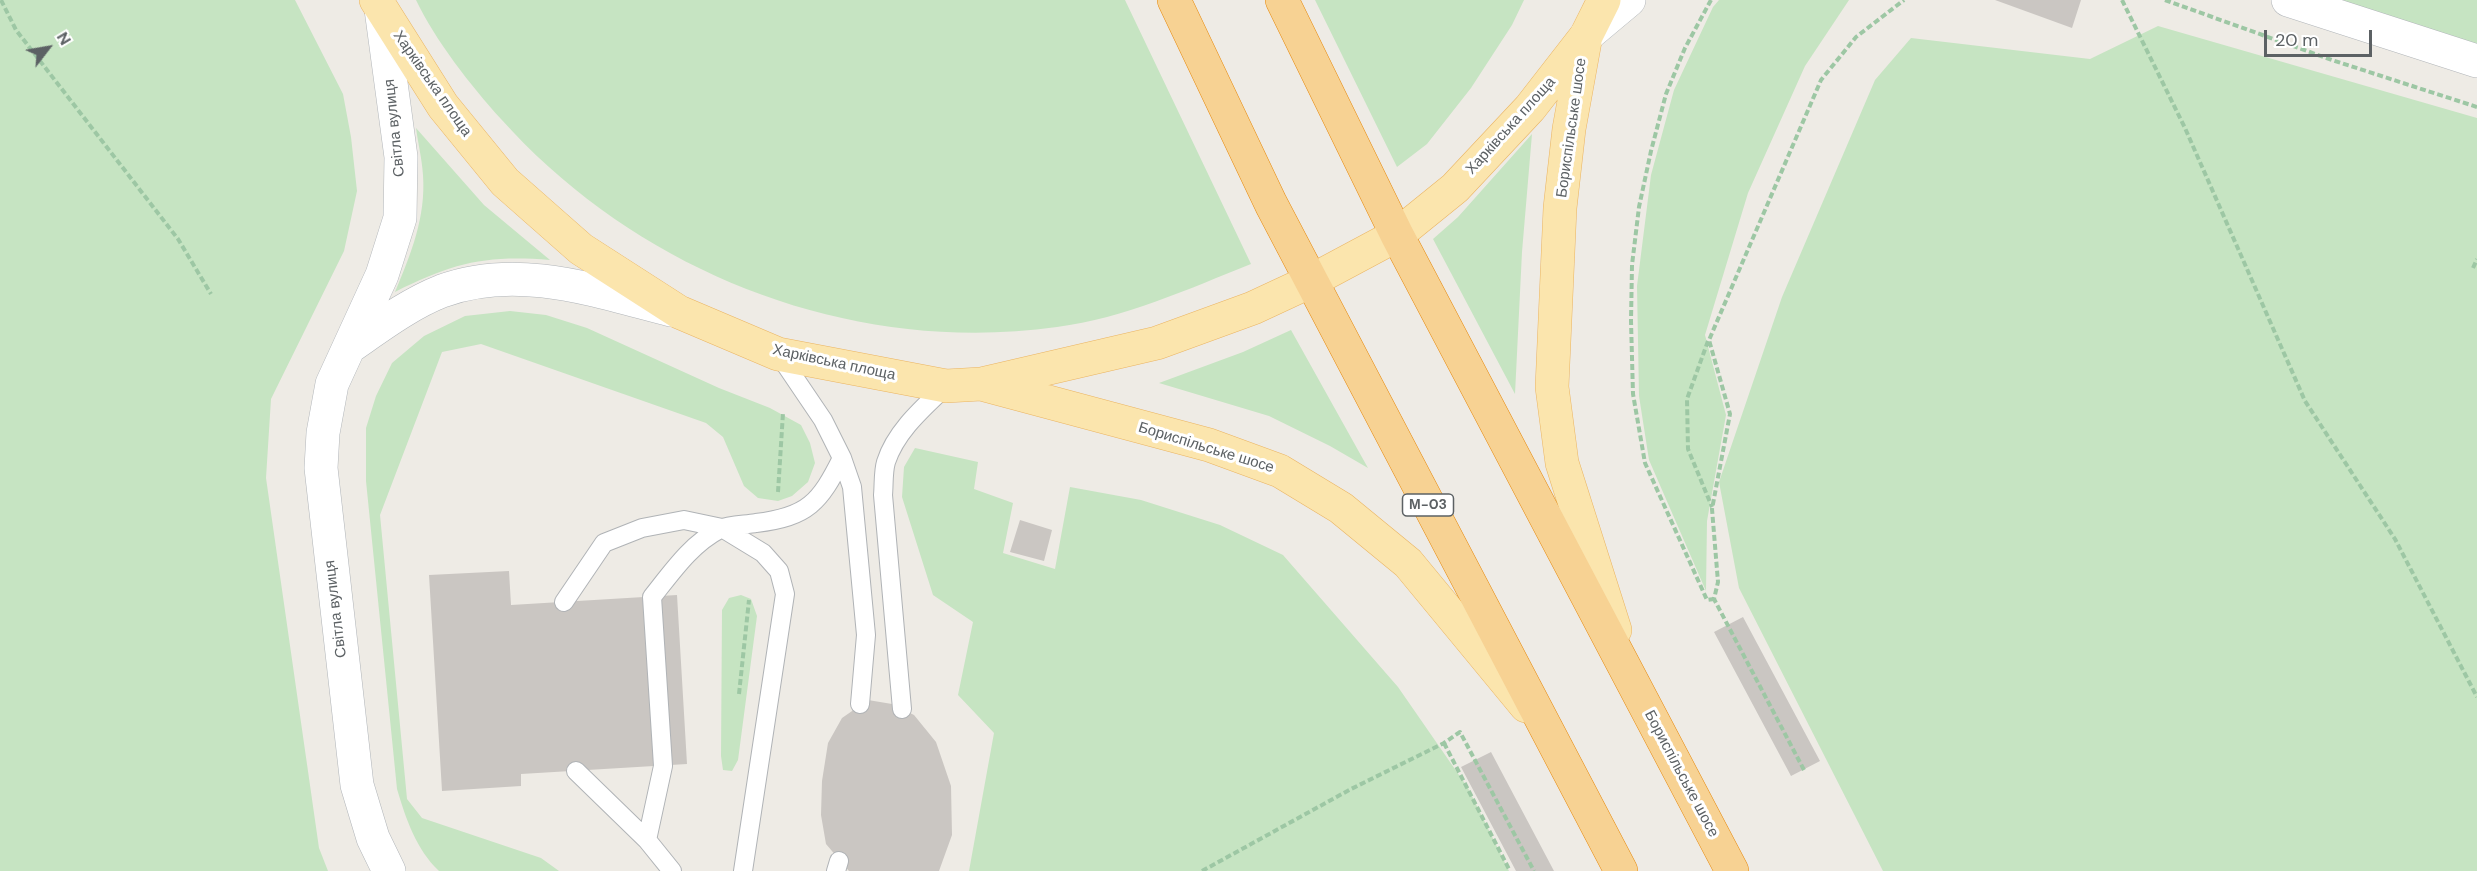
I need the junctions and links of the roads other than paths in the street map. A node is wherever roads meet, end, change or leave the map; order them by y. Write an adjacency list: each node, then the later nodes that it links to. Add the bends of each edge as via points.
1 (1174, 0): 10 (highway)
2 (1282, 0): 9 (highway)
3 (1604, 0): 7 (main road, Харківська площа)
4 (1629, 0): 7 (main road)
5 (2288, 0): 8 (main road)
6 (379, 5): 11 (main road, Харківська площа, via 443,106 505,182 581,249); 12 (main road, Світла вулиця, via 401,157 400,218 382,274)
7 (1586, 36): 9 (main road, Харківська площа, via 1530,108 1462,180); 19 (main road, Бориспільське шосе, via 1560,208 1552,387 1562,463)
8 (2477, 61)
9 (1397, 235): 10 (main road, Харківська площа); 19 (highway, Бориспільське шосе)
10 (1311, 281): 14 (main road, Харківська площа, via 1253,308 1157,343); 22 (highway, Бориспільське шосе / М-03)
11 (679, 312): 12 (main road, Світла вулиця, via 565,283 510,278 442,291 409,307); 13 (main road, Харківська площа)
12 (351, 346): 25 (main road, Світла вулиця, via 332,384 321,468 357,785 373,837)
13 (778, 354): 15 (main road, Харківська площа); 16 (lane, via 823,420)
14 (981, 384): 15 (main road, Харківська площа); 22 (main road, Бориспільське шосе, via 1209,445 1280,471 1341,508 1408,563)
15 (946, 386): 21 (lane, via 899,436 885,464 883,495)
16 (842, 458): 17 (lane, via 828,487 814,504 772,521); 20 (lane, via 852,487 866,635)
17 (722, 528): 18 (lane, via 684,520 642,528 604,543); 24 (lane, via 688,552 652,597 663,766); 27 (lane, via 763,553 779,571 785,594)
18 (564, 602)
19 (1630, 677): 29 (highway, Бориспільське шосе)
20 (860, 704)
21 (902, 709)
22 (1545, 728): 28 (highway, Бориспільське шосе / М-03)
23 (576, 771): 24 (lane)
24 (647, 840): 26 (lane)
25 (389, 871)
26 (672, 871)
27 (743, 871)
28 (1621, 871)
29 (1732, 871)

